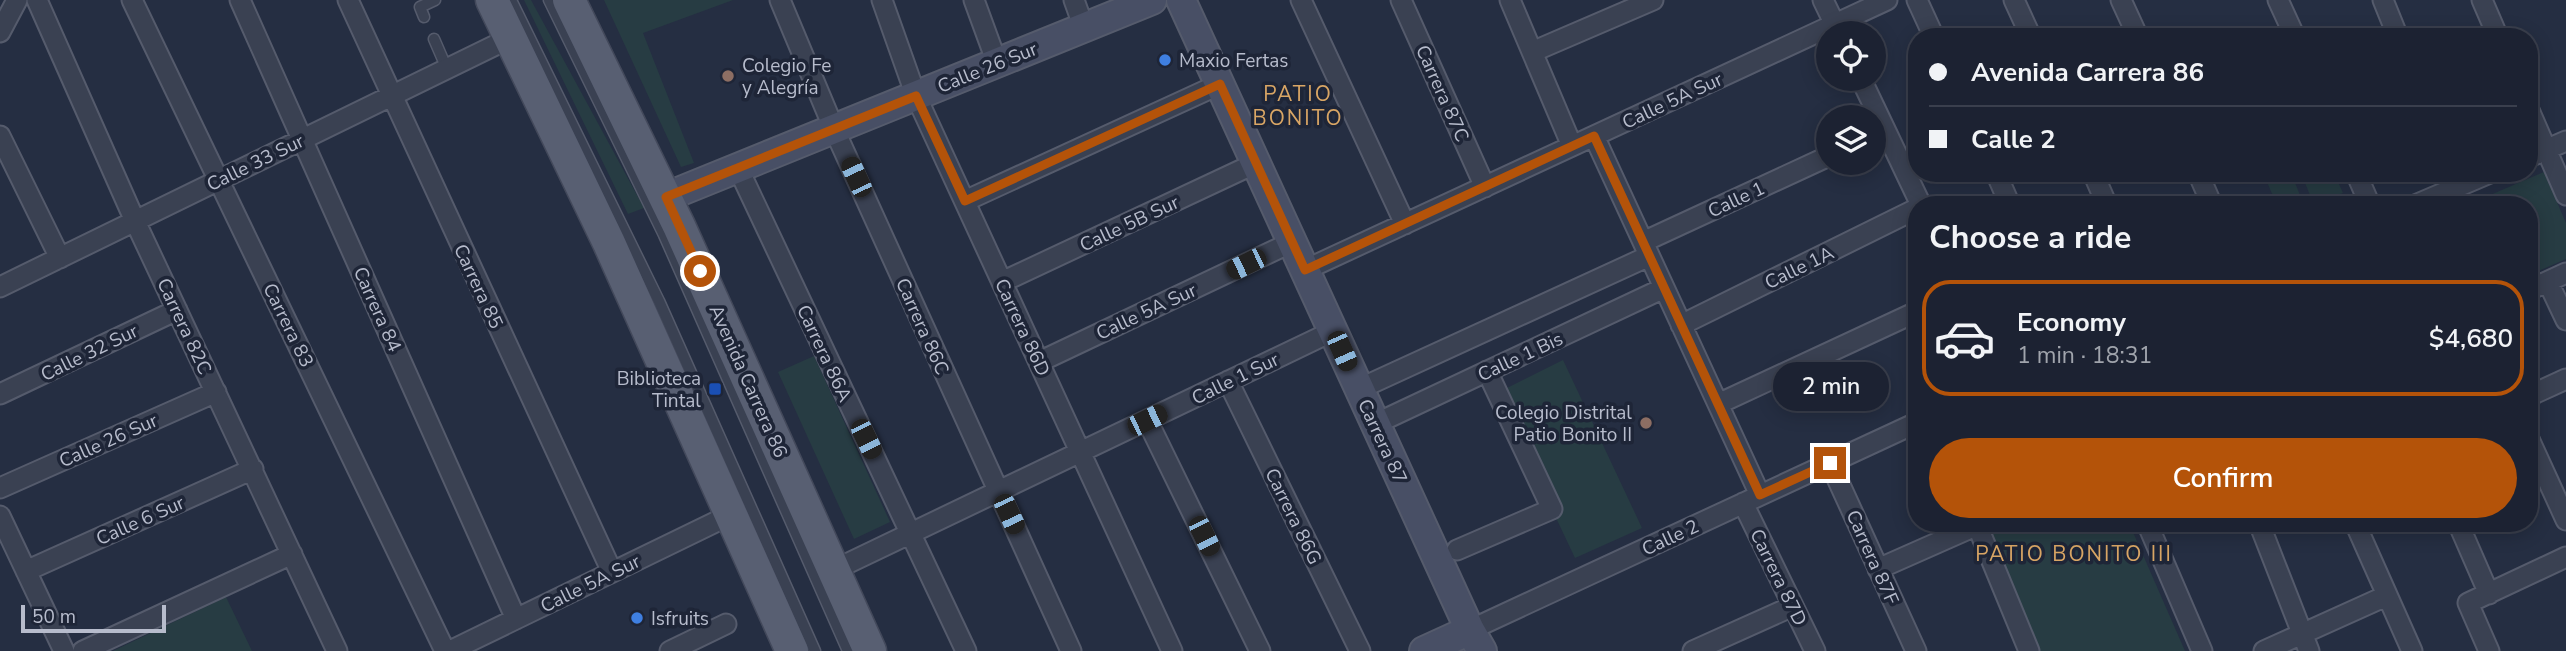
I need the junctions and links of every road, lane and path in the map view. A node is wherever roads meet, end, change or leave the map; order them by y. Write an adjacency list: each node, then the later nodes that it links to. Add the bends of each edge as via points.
1 (17, 0): 39 (street)
2 (37, 0): 70 (street, Carrera 82C)
3 (132, 0): 61 (street, Carrera 83)
4 (240, 0): 52 (street, Carrera 84)
5 (348, 0): 47 (street, Carrera 85)
6 (435, 0): 29 (lane, via 420,7)
7 (492, 0): 40 (main road)
8 (511, 0): 136 (lane, via 659,301)
9 (549, 0): 137 (lane, via 669,245)
10 (569, 0): 67 (main road, Avenida Carrera 86)
11 (780, 0): 49 (street, Carrera 86C)
12 (882, 0): 48 (street, Carrera 86D)
13 (974, 0): 44 (street)
14 (1074, 0): 32 (street)
15 (1153, 0): 32 (street, Calle 26 Sur)
16 (1181, 0): 46 (street, Carrera 87)
17 (1301, 0): 71 (street)
18 (1401, 0): 64 (street, Carrera 87C)
19 (1510, 0): 43 (street)
20 (1653, 0): 43 (street)
21 (1823, 0): 30 (street)
22 (1887, 0): 31 (street, Calle 5A Sur)
23 (1917, 0): 33 (street)
24 (2014, 0): 34 (street)
25 (2121, 0): 35 (street)
26 (2278, 0): 36 (street)
27 (2383, 0): 37 (street)
28 (2482, 0): 38 (street)
29 (424, 17)
30 (1833, 21)
31 (1851, 21)
32 (1084, 28): 44 (street, Calle 26 Sur)
33 (1930, 28)
34 (2027, 28)
35 (2134, 28)
36 (2291, 28)
37 (2394, 28)
38 (2494, 28)
39 (0, 32)
40 (510, 38): 45 (street, Calle 33 Sur); 106 (main road)
41 (1816, 38): 51 (street, Calle 5A Sur)
42 (434, 39): 45 (lane)
43 (1532, 52): 55 (street)
44 (997, 63): 48 (street, Calle 26 Sur)
45 (447, 69): 47 (street, Calle 33 Sur)
46 (1220, 84): 58 (street, Carrera 87); 68 (street)
47 (391, 96): 52 (street, Calle 33 Sur); 122 (street, Carrera 85)
48 (916, 96): 49 (street, Calle 26 Sur); 68 (street, Carrera 86D)
49 (834, 129): 60 (street, Calle 26 Sur); 104 (street, Carrera 86C)
50 (0, 136): 74 (street)
51 (1594, 136): 55 (street, Calle 5A Sur); 73 (street, Carrera 87D)
52 (303, 139): 61 (street, Calle 33 Sur); 126 (street, Carrera 84)
53 (2566, 141): 56 (street)
54 (1886, 143): 62 (street)
55 (1572, 146): 64 (street, Calle 5A Sur)
56 (2538, 153)
57 (2538, 154): 65 (street)
58 (1256, 163): 72 (street, Carrera 87); 77 (street, Calle 5B Sur)
59 (1816, 163): 73 (street, Calle 1)
60 (738, 168): 67 (street, Calle 26 Sur); 115 (street, Carrera 86A)
61 (219, 180): 70 (street, Calle 33 Sur); 133 (street, Carrera 83)
62 (1908, 182)
63 (2454, 182): 66 (street)
64 (1485, 187): 71 (street, Calle 5A Sur)
65 (2566, 195)
66 (2430, 196)
67 (666, 197): 120 (main road, Avenida Carrera 86)
68 (965, 201): 77 (street, Carrera 86D)
69 (1908, 213): 85 (street, Calle 1A)
70 (135, 221): 74 (street, Calle 33 Sur); 82 (street, Carrera 82C)
71 (1405, 224): 75 (street, Calle 5A Sur)
72 (1292, 242): 75 (street, Carrera 87); 87 (street, Calle 5A Sur)
73 (1646, 249): 81 (street, Carrera 87D); 91 (street, Calle 1 Bis)
74 (60, 258): 79 (street, Calle 33 Sur)
75 (1305, 270): 86 (street, Carrera 87)
76 (2566, 273): 78 (street)
77 (1002, 282): 87 (street, Carrera 86D)
78 (2548, 282): 80 (street); 84 (street)
79 (0, 286)
80 (2538, 286)
81 (1664, 288): 85 (street, Carrera 87D); 88 (street, Calle 1 Bis)
82 (177, 310): 92 (street, Carrera 82C); 94 (street, Calle 32 Sur)
83 (1908, 317): 95 (street)
84 (2566, 320)
85 (1681, 325): 95 (street, Carrera 87D)
86 (1333, 331): 90 (street, Calle 1 Sur); 91 (street, Carrera 87)
87 (1039, 362): 99 (street, Carrera 86D)
88 (1487, 371): 97 (street, Calle 1 Bis); 116 (street, via 1552,509)
89 (2566, 379): 93 (street)
90 (1228, 381): 96 (street, Calle 1 Sur); 143 (street, Carrera 86G)
91 (1359, 389): 97 (street, Carrera 87)
92 (216, 392): 102 (street, Carrera 82C); 103 (street, Calle 26 Sur)
93 (2538, 392)
94 (0, 394)
95 (1718, 404): 105 (street, Carrera 87D)
96 (1147, 420): 99 (street, Calle 1 Sur); 142 (street)
97 (1375, 424): 128 (street, Carrera 87)
98 (1908, 427): 101 (street, Calle 2)
99 (1081, 452): 104 (street, Calle 1 Sur); 141 (street, Carrera 86D)
100 (2538, 459): 108 (street)
101 (1830, 463): 105 (street, Calle 2); 119 (street, Carrera 87F)
102 (253, 469): 117 (street, Carrera 82C); 121 (street, Calle 6 Sur)
103 (0, 488)
104 (998, 491): 115 (street, Calle 1 Sur); 140 (street, Carrera 86C)
105 (1751, 499): 125 (street, Carrera 87D); 128 (street, Calle 2)
106 (730, 515): 122 (street, Calle 5A Sur); 135 (main road)
107 (0, 516): 121 (street)
108 (2566, 520)
109 (1961, 532): 119 (street)
110 (1982, 532): 148 (street)
111 (2151, 532): 149 (street)
112 (2262, 532): 129 (street)
113 (2359, 532): 124 (street)
114 (2462, 532): 123 (street)
115 (911, 533): 120 (street, Calle 1 Sur); 139 (street, Carrera 86A)
116 (1457, 550)
117 (292, 554): 131 (street); 132 (street, Carrera 82C)
118 (2566, 557): 123 (street)
119 (1878, 569): 147 (street, Carrera 87F)
120 (834, 570): 138 (main road, Avenida Carrera 86)
121 (26, 571): 130 (street)
122 (612, 572): 126 (street, Calle 5A Sur)
123 (2489, 594): 152 (street, via 2468,603)
124 (2386, 596): 129 (street); 151 (street)
125 (1793, 606): 145 (street); 146 (street, Carrera 87D)
126 (516, 619): 133 (street, Calle 5A Sur)
127 (726, 624): 134 (street)
128 (1476, 641): 144 (street, Calle 2)
129 (2305, 642): 150 (street)
130 (64, 651)
131 (83, 651)
132 (337, 651)
133 (448, 651)
134 (670, 651)
135 (792, 651)
136 (815, 651)
137 (848, 651)
138 (870, 651)
139 (966, 651)
140 (1071, 651)
141 (1172, 651)
142 (1260, 651)
143 (1360, 651)
144 (1424, 651)
145 (1693, 651)
146 (1815, 651)
147 (1916, 651)
148 (2029, 651)
149 (2202, 651)
150 (2264, 651)
151 (2412, 651)
152 (2489, 651)

